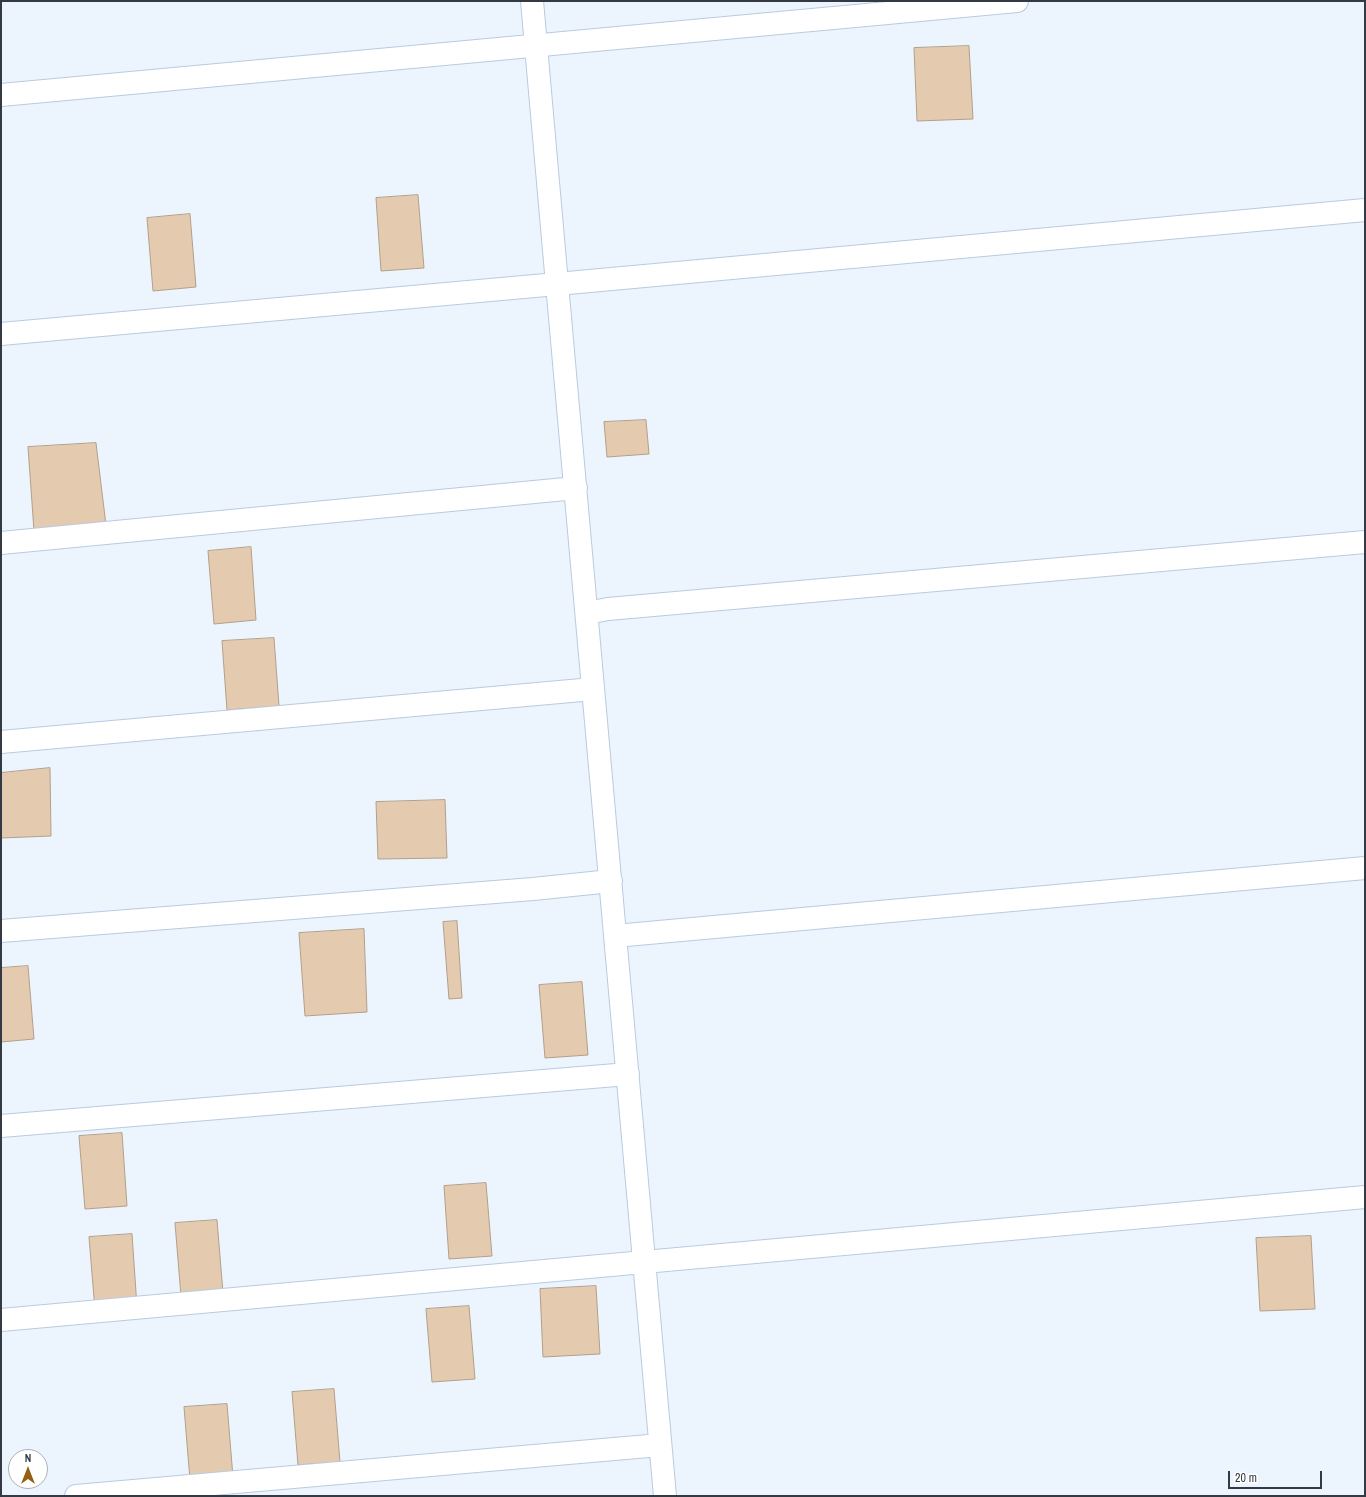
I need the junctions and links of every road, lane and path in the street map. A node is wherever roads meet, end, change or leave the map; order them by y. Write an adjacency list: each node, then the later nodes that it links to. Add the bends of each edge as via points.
1 (532, 1): 3 (street)
2 (1017, 1): 3 (street)
3 (536, 46): 4 (street); 6 (street)
4 (1, 95)
5 (1365, 210): 6 (street)
6 (557, 284): 7 (street); 8 (street)
7 (1, 334)
8 (576, 488): 10 (street); 11 (street)
9 (1365, 542): 11 (street, via 608,609)
10 (1, 543)
11 (587, 613): 12 (street)
12 (593, 689): 13 (street); 15 (street)
13 (1, 742)
14 (1365, 868): 17 (street)
15 (611, 881): 16 (street); 17 (street)
16 (1, 931)
17 (615, 936): 18 (street)
18 (628, 1074): 19 (street); 21 (street)
19 (1, 1126)
20 (1365, 1197): 21 (street)
21 (645, 1262): 22 (street); 23 (street)
22 (1, 1320)
23 (660, 1445): 24 (street); 25 (street)
24 (76, 1496)
25 (665, 1496)

